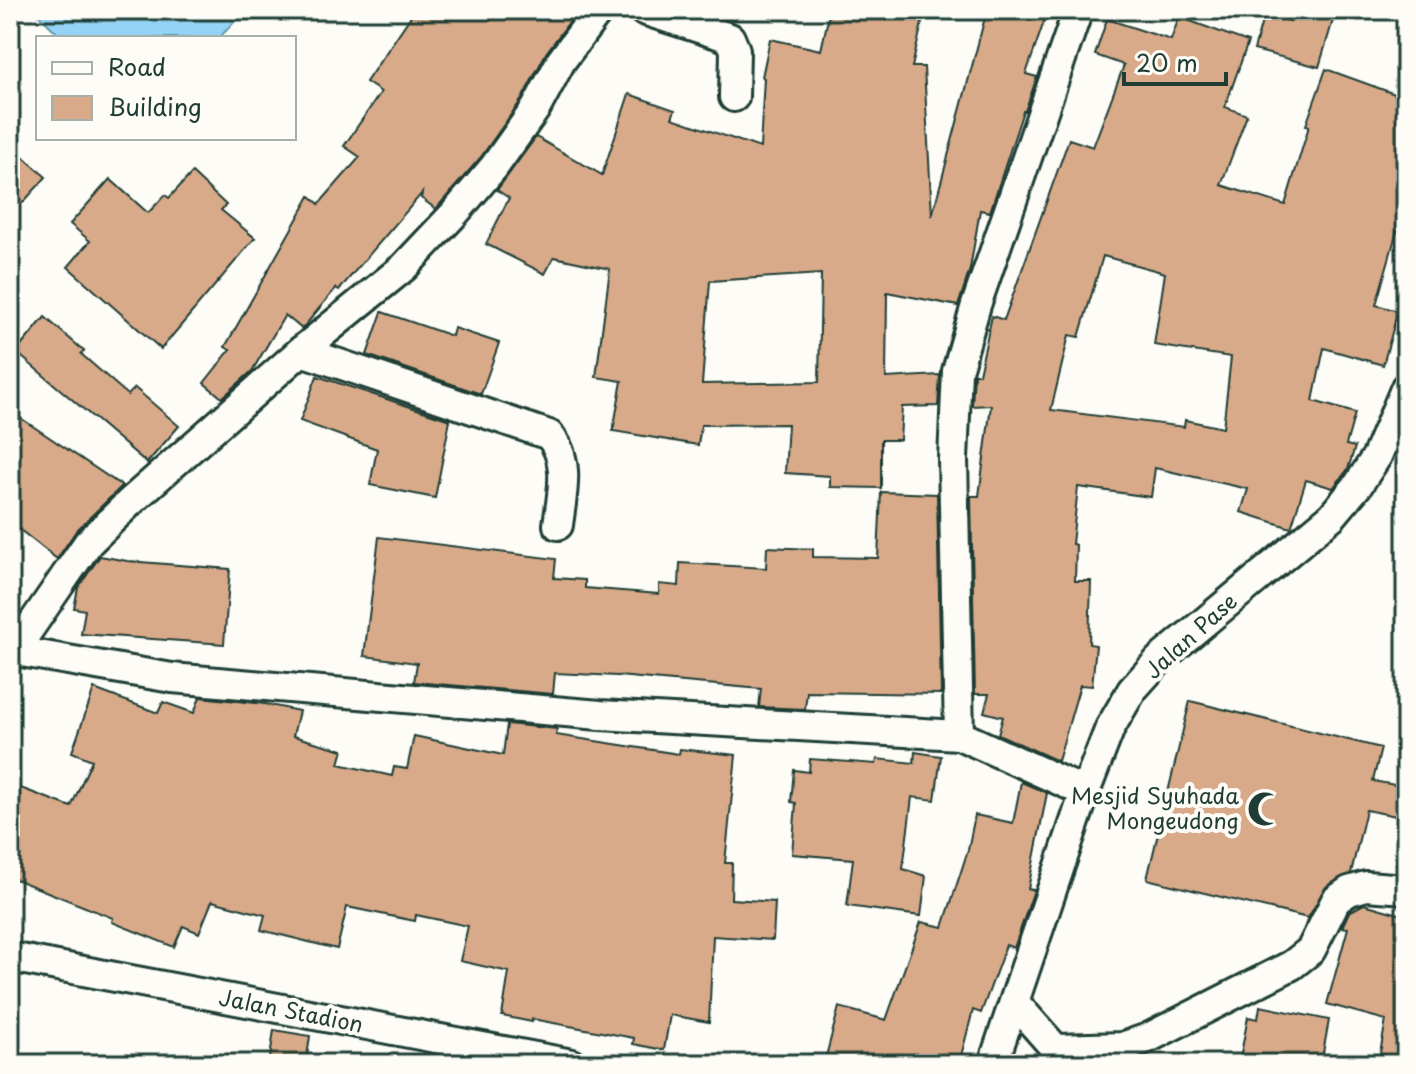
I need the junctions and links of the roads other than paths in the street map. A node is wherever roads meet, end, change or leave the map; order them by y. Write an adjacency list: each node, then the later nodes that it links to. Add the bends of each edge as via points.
1 (599, 10): 5 (street, via 561,61 536,108 454,214 404,267)
2 (643, 10): 4 (street, via 730,38 735,50)
3 (1078, 10): 9 (street, via 957,371 953,459)
4 (734, 97)
5 (301, 351): 7 (street, via 549,435 563,466); 8 (street, via 88,543)
6 (1406, 387): 10 (street, Jalan Pase, via 1377,456 1332,516 1159,660 1132,690 1110,728)
7 (558, 525)
8 (12, 650): 9 (street, via 172,678 600,715)
9 (959, 735): 10 (street)
10 (1085, 792): 13 (street, Jalan Pase)
11 (1406, 889): 14 (street, via 1366,886 1349,891 1336,900 1311,950 1292,965 1148,1038)
12 (10, 957): 15 (street, Jalan Stadion)
13 (1015, 1003): 14 (street); 16 (street, Jalan Pase)
14 (1063, 1057)
15 (572, 1064)
16 (993, 1064)

